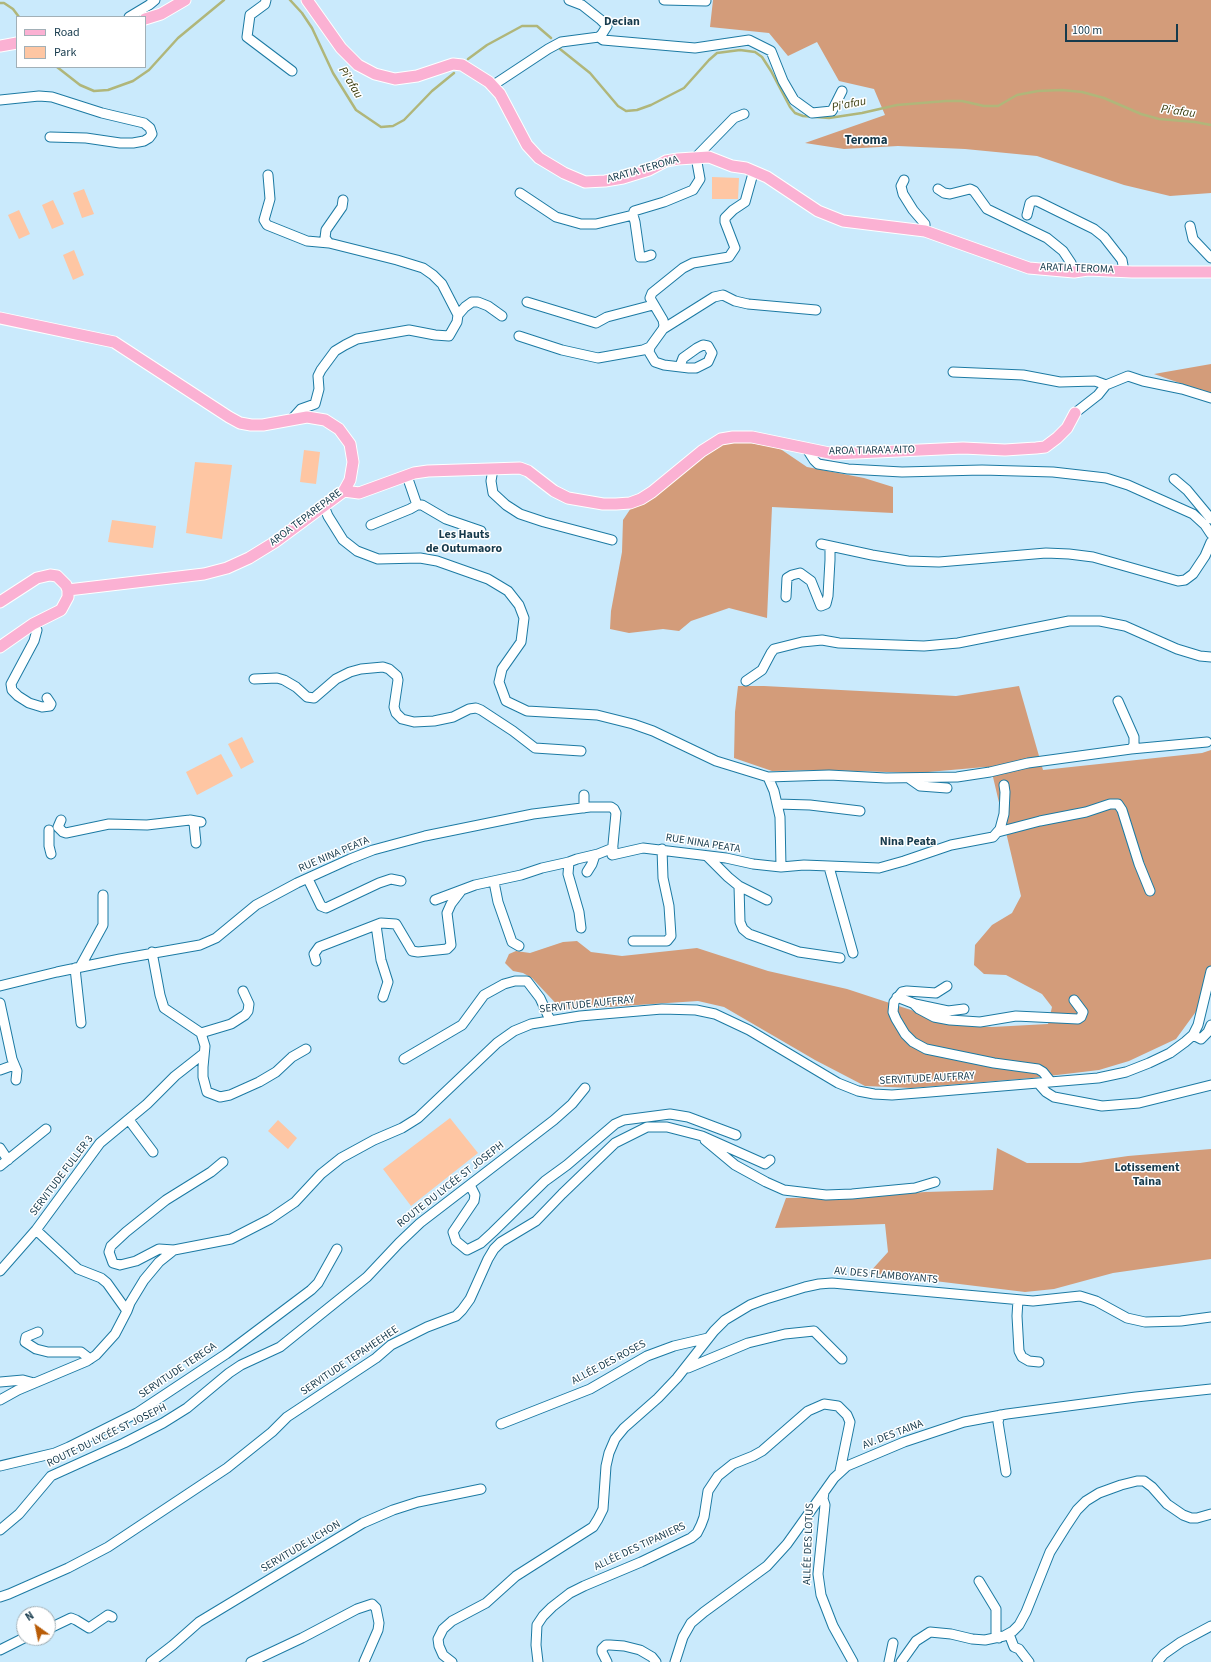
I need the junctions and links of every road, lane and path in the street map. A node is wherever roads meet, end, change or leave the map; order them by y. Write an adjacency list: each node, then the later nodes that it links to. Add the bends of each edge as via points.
1 (154, 0): 8 (street, via 149,6)
2 (186, 0): 9 (main road, via 161,14)
3 (266, 0): 13 (street, via 265,4 250,15 247,38)
4 (307, 0): 14 (main road, ARATIA TEROMA, via 341,48 358,65 375,74 395,79 417,76 453,64 462,65)
5 (664, 0): 7 (street)
6 (573, 1): 10 (street, via 582,5 607,26)
7 (706, 1)
8 (131, 16)
9 (146, 19)
10 (599, 37): 14 (street, via 561,42); 15 (street, via 604,40 695,48 750,40 771,51 783,82 794,100 812,113 832,111)
11 (16, 43): 12 (main road)
12 (0, 46)
13 (292, 71)
14 (492, 86): 19 (main road, ARATIA TEROMA, via 500,94 527,145 539,158 585,182 623,178 649,170 666,161)
15 (842, 91)
16 (0, 100): 18 (street, via 52,97 144,124 150,128 152,134 144,141 120,144 86,138)
17 (744, 114): 19 (street, via 734,118)
18 (50, 136)
19 (696, 157): 20 (main road, ARATIA TEROMA, via 709,157); 26 (street, via 700,179 693,190 634,211)
20 (755, 172): 29 (main road, ARATIA TEROMA, via 767,177 818,211 843,221); 37 (street, via 745,202 725,218 735,248 733,252 729,257 693,263 683,268 652,293 650,298)
21 (268, 175): 30 (street, via 270,199 264,220 267,225 307,241)
22 (904, 180): 29 (street, via 901,186 903,194 925,224)
23 (938, 189): 34 (street, via 950,194 974,191 987,209 1046,238 1063,251)
24 (520, 193): 26 (street, via 556,217 581,224 596,224)
25 (343, 200): 30 (street, via 342,207 326,230 325,238)
26 (633, 215): 31 (street, via 640,257)
27 (1027, 215): 33 (street, via 1033,201 1094,229 1104,237 1122,260)
28 (1190, 226): 32 (street, via 1193,239)
29 (925, 231): 34 (main road, ARATIA TEROMA, via 1029,268)
30 (329, 243): 39 (street, via 423,268 442,284)
31 (651, 255)
32 (1211, 258)
33 (1124, 271): 34 (main road, ARATIA TEROMA); 35 (main road, ARATIA TEROMA)
34 (1074, 272)
35 (1211, 272)
36 (527, 302): 37 (street, via 596,323 607,317)
37 (654, 305): 42 (street, via 663,320)
38 (816, 310): 42 (street, via 748,304 723,295 714,297)
39 (458, 315): 40 (street, via 465,306 478,302); 50 (street, via 449,336 409,330 357,339 335,351 318,376 319,389 315,404 301,409)
40 (502, 316)
41 (0, 318): 50 (main road, AROA TEPAREPARE, via 114,342 240,423 263,425)
42 (663, 329): 44 (street)
43 (519, 336): 44 (street, via 598,358)
44 (650, 347): 45 (street, via 649,352 655,362)
45 (680, 366)
46 (953, 372): 47 (street, via 1022,375 1060,382 1095,381)
47 (1106, 385): 48 (street, via 1128,376); 49 (street, via 1098,395)
48 (1211, 398)
49 (1075, 413): 51 (main road, AROA TIARA'A AITO, via 1067,428 1045,447 846,454)
50 (292, 419): 55 (main road, AROA TEPAREPARE, via 307,417 325,420 339,429 350,444 353,462 350,480)
51 (808, 448): 52 (main road, AROA TIARA'A AITO, via 752,437 722,440 702,451 641,499 616,504 568,498 520,468); 61 (street, via 818,464 848,469 902,472 1053,472 1106,478 1193,514)
52 (493, 469): 53 (main road, AROA TIARA'A AITO, via 428,471); 62 (street, via 493,493 520,514)
53 (407, 476): 55 (main road, AROA TIARA'A AITO, via 359,493); 56 (street)
54 (1174, 479): 58 (street, via 1187,490)
55 (344, 491): 57 (main road, AROA TEPAREPARE)
56 (417, 505): 59 (street); 60 (street, via 446,519)
57 (324, 506): 64 (main road, AROA TEPAREPARE, via 249,558 227,568 204,574); 77 (street, via 343,540 357,551 378,559 420,558 437,561 488,579 508,591 519,605 524,618 522,642 502,669 499,682 506,700 527,711 597,715 633,724 716,761)
58 (1211, 519)
59 (371, 525)
60 (481, 531)
61 (1211, 534)
62 (612, 540)
63 (1211, 542): 65 (street, via 1193,574 1185,580 1178,581 1093,557 1069,554 1046,553 931,562 908,561 825,545 830,567 826,604 822,606 811,581 800,573 788,578)
64 (68, 590): 66 (main road, via 57,576 50,575 37,578); 67 (main road, via 68,597 61,610)
65 (786, 597)
66 (0, 602)
67 (34, 624): 68 (main road); 72 (street, via 37,630 34,641 11,684 12,690 29,703 42,707 50,706)
68 (0, 647)
69 (1211, 657): 71 (street, via 1177,649 1125,626 1100,620 1069,621 958,643 924,646 822,640 802,642 774,649 762,670)
70 (254, 679): 76 (street, via 284,680 307,697 314,698 350,672 361,669 390,669 398,680 394,700 395,711 402,719 414,722 434,721 476,708 535,748)
71 (746, 681)
72 (47, 698)
73 (1118, 701): 75 (street, via 1134,737)
74 (1207, 742): 75 (street)
75 (1131, 749): 78 (street, via 1028,763 974,775)
76 (581, 751)
77 (768, 777): 78 (street, via 829,774); 82 (street)
78 (910, 779): 80 (street, via 920,786)
79 (1004, 785): 89 (street, via 1004,814)
80 (947, 788)
81 (584, 795): 83 (street)
82 (777, 804): 84 (street); 97 (street, via 780,817)
83 (584, 808): 91 (street, RUE NINA PEATA, via 614,809 616,813); 100 (street, RUE NINA PEATA, via 533,814 425,836 373,850)
84 (860, 811)
85 (61, 820): 86 (street, via 58,828 63,832 109,824 147,825)
86 (190, 820): 87 (street); 90 (street, via 194,823)
87 (201, 822)
88 (49, 830): 93 (street)
89 (998, 832): 98 (street, RUE NINA PEATA, via 993,836 945,847 879,868); 105 (street, RUE NINA PEATA, via 1118,804)
90 (196, 843)
91 (613, 848): 92 (street, RUE NINA PEATA, via 612,855 643,848); 94 (street)
92 (662, 850): 95 (street, RUE NINA PEATA); 111 (street, via 671,936 667,941)
93 (51, 854)
94 (595, 855): 96 (street); 99 (street)
95 (707, 856): 97 (street, RUE NINA PEATA); 103 (street)
96 (569, 862): 102 (street); 110 (street, via 568,874)
97 (781, 867): 98 (street, RUE NINA PEATA)
98 (829, 867): 114 (street)
99 (587, 872)
100 (308, 878): 101 (street, via 321,906 326,908 379,883 391,879); 113 (street, RUE NINA PEATA, via 256,905 216,938 200,945)
101 (401, 881)
102 (494, 882): 104 (street); 112 (street, via 512,942)
103 (739, 886): 108 (street); 115 (street, via 740,922 749,934 799,952)
104 (461, 891): 107 (street); 109 (street, via 447,913 451,945 447,949 412,951 396,924)
105 (1150, 891)
106 (103, 894): 117 (street, via 103,925)
107 (435, 900)
108 (767, 900)
109 (376, 925): 116 (street, via 319,947 314,954); 122 (street, via 381,960 388,982)
110 (581, 928)
111 (633, 941)
112 (519, 946)
113 (152, 952): 117 (street, RUE NINA PEATA); 131 (street, via 164,1008)
114 (853, 953)
115 (840, 958)
116 (316, 960)
117 (77, 968): 119 (street, RUE NINA PEATA); 129 (street)
118 (1211, 971): 132 (street, SERVITUDE AUFFRAY, via 1198,1025)
119 (0, 986)
120 (947, 986): 123 (street, via 936,993 907,991)
121 (243, 991): 131 (street, via 249,1004 245,1015 231,1024)
122 (382, 997)
123 (897, 997): 126 (street); 139 (street, via 893,1006 896,1019 913,1042 926,1049 1038,1069)
124 (1074, 1000): 126 (street, via 1083,1012 1078,1019 1016,1016 980,1022 934,1016)
125 (0, 1003): 136 (street)
126 (914, 1004): 127 (street, via 948,1011)
127 (964, 1009)
128 (550, 1020): 135 (street, via 540,998 527,981 515,981 484,995 462,1025); 140 (street, SERVITUDE AUFFRAY, via 662,1009 696,1010 716,1014 838,1083 874,1094); 157 (street, SERVITUDE AUFFRAY, via 514,1031 497,1043 418,1118 341,1158 321,1174 296,1202 270,1219 231,1239)
129 (81, 1023)
130 (1211, 1026): 132 (street, via 1201,1038)
131 (201, 1033): 134 (street, via 205,1046)
132 (1193, 1035): 139 (street, SERVITUDE AUFFRAY, via 1170,1053 1126,1072 1098,1078)
133 (306, 1048): 134 (street, via 259,1082 220,1097 207,1092 203,1077)
134 (203, 1054): 143 (street, SERVITUDE FULLER 3, via 175,1076)
135 (404, 1059)
136 (14, 1065): 137 (street); 138 (street)
137 (1, 1070)
138 (16, 1080)
139 (1051, 1082): 140 (street, SERVITUDE AUFFRAY)
140 (1038, 1083): 141 (street, via 1054,1097 1102,1106 1139,1102)
141 (1211, 1085)
142 (585, 1088): 154 (street, ROUTE DU LYCÉE ST JOSEPH, via 554,1120)
143 (129, 1120): 148 (street); 155 (street, SERVITUDE FULLER 3, via 100,1143)
144 (46, 1129): 149 (street)
145 (699, 1135): 150 (street, SERVITUDE TEPAHEEHEE, via 765,1164); 153 (street, via 735,1165 784,1190 852,1194 915,1188); 182 (street, SERVITUDE TEPAHEEHEE, via 667,1127 647,1127 615,1142 536,1221 494,1249 470,1299 456,1316 391,1345 376,1358 287,1417 227,1468 108,1547 68,1568)
146 (736, 1135): 154 (street, via 688,1117 670,1114 624,1120 614,1124 545,1181 481,1243 467,1250 456,1241 453,1232 474,1201 475,1195)
147 (0, 1148): 149 (street)
148 (153, 1152)
149 (8, 1160): 152 (street)
150 (770, 1160)
151 (223, 1162): 157 (street, via 166,1200 126,1232 111,1246 109,1252 113,1263 120,1265 136,1261 159,1249)
152 (0, 1166)
153 (935, 1182)
154 (470, 1184): 180 (street, ROUTE DU LYCÉE ST JOSEPH, via 410,1232 366,1278 280,1347 241,1365 187,1408 163,1423 53,1475 19,1514)
155 (36, 1230): 158 (street, SERVITUDE FULLER 3); 160 (street, via 78,1269 107,1283)
156 (337, 1249): 174 (street, SERVITUDE TEREGA, via 318,1283 311,1290 226,1354 137,1413 51,1454)
157 (174, 1250): 160 (street, SERVITUDE AUFFRAY, via 159,1262 144,1280)
158 (0, 1271)
159 (1018, 1300): 161 (street, AV. DES FLAMBOYANTS, via 1044,1301 1080,1296 1096,1301 1127,1318 1145,1322); 163 (street, AV. DES FLAMBOYANTS, via 851,1284 820,1284 750,1305 725,1320); 166 (street, via 1019,1352 1029,1361)
160 (127, 1311): 164 (street, SERVITUDE AUFFRAY, via 110,1340)
161 (1211, 1317)
162 (38, 1332): 164 (street, via 26,1337 25,1342 48,1352 81,1352)
163 (708, 1338): 167 (street, AV. DES FLAMBOYANTS); 173 (street, ALLÉE DES ROSES, via 660,1351 590,1389)
164 (90, 1359): 169 (street, SERVITUDE AUFFRAY)
165 (842, 1359): 167 (street, via 814,1331 785,1334 748,1343)
166 (1039, 1362)
167 (686, 1367): 194 (street, AV. DES FLAMBOYANTS, via 615,1439 606,1466 603,1509 593,1527 516,1576 486,1604 452,1621 443,1629 438,1646 442,1655)
168 (0, 1382): 169 (street, via 23,1380)
169 (34, 1383): 171 (street, SERVITUDE AUFFRAY)
170 (1211, 1388): 172 (street, AV. DES TAINA)
171 (0, 1400)
172 (1000, 1415): 175 (street, AV. DES TAINA, via 936,1431 874,1454); 176 (street, via 998,1422)
173 (501, 1424)
174 (0, 1466)
175 (840, 1471): 178 (street, AV. DES TAINA); 195 (street, ALLÉE DES TIPANIERS, via 850,1422 838,1406 824,1404 808,1411 762,1451 733,1464 718,1476 708,1491 702,1525 691,1538 584,1586 552,1607 537,1625)
176 (1006, 1472)
177 (481, 1489): 191 (street, SERVITUDE LICHON, via 418,1502 363,1523 199,1622)
178 (824, 1492): 198 (street, AV. DES TAINA, via 787,1544 767,1566 692,1623 683,1637); 199 (street, ALLÉE DES LOTUS, via 818,1574 821,1595 833,1626)
179 (1211, 1514): 186 (street, via 1197,1518 1183,1515 1167,1504 1152,1487 1137,1481 1092,1497 1077,1510 1050,1552 1026,1612 1019,1625)
180 (0, 1530)
181 (979, 1581): 187 (street, via 996,1610 996,1633)
182 (0, 1597)
183 (112, 1617): 184 (street, via 108,1615 89,1628 71,1618)
184 (56, 1625)
185 (1211, 1626): 203 (street, via 1181,1642)
186 (1009, 1634): 187 (street); 202 (street, via 1014,1647 1019,1649)
187 (999, 1638): 201 (street, via 972,1639 930,1632 916,1641)
188 (16, 1642): 190 (street)
189 (893, 1643): 200 (street)
190 (0, 1650)
191 (151, 1662)
192 (251, 1662): 193 (street, via 372,1604 376,1608 379,1623)
193 (364, 1662)
194 (452, 1662)
195 (538, 1662)
196 (607, 1662): 197 (street, via 602,1648 610,1644 640,1650)
197 (656, 1662)
198 (675, 1662)
199 (853, 1662)
200 (889, 1662)
201 (901, 1662)
202 (1029, 1662)
203 (1157, 1662)

